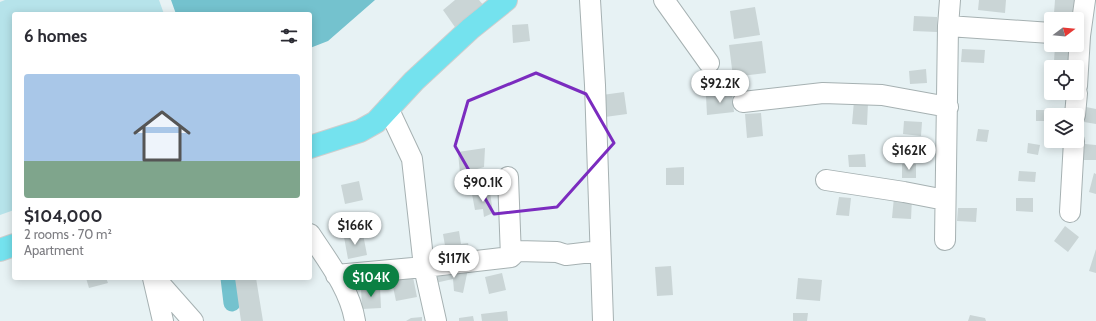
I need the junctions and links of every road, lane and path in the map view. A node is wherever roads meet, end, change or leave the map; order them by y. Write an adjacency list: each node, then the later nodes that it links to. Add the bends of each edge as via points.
1 (506, 0): 11 (main road, via 414,80)
2 (590, 0): 23 (street)
3 (664, 0): 9 (street)
4 (950, 0): 6 (street)
5 (1085, 0): 8 (street)
6 (948, 26): 7 (street); 12 (street)
7 (1044, 33)
8 (1084, 36)
9 (709, 63)
10 (743, 102): 12 (street, via 823,93 882,95)
11 (393, 103): 13 (main road, via 376,122 360,131); 25 (street, via 412,159)
12 (948, 106): 17 (street)
13 (312, 146)
14 (1074, 148): 18 (street)
15 (508, 177): 24 (street)
16 (826, 180): 17 (street)
17 (945, 200): 20 (street)
18 (1070, 212)
19 (312, 237): 26 (street)
20 (945, 240)
21 (12, 246): 22 (main road)
22 (0, 250)
23 (600, 251): 24 (street, via 566,255 557,252 517,251); 33 (street)
24 (511, 257): 25 (street)
25 (424, 267): 26 (street); 32 (street)
26 (336, 275): 31 (street, via 353,308)
27 (154, 280): 29 (street)
28 (156, 280): 30 (street)
29 (163, 321)
30 (193, 321)
31 (355, 321)
32 (436, 321)
33 (603, 321)

